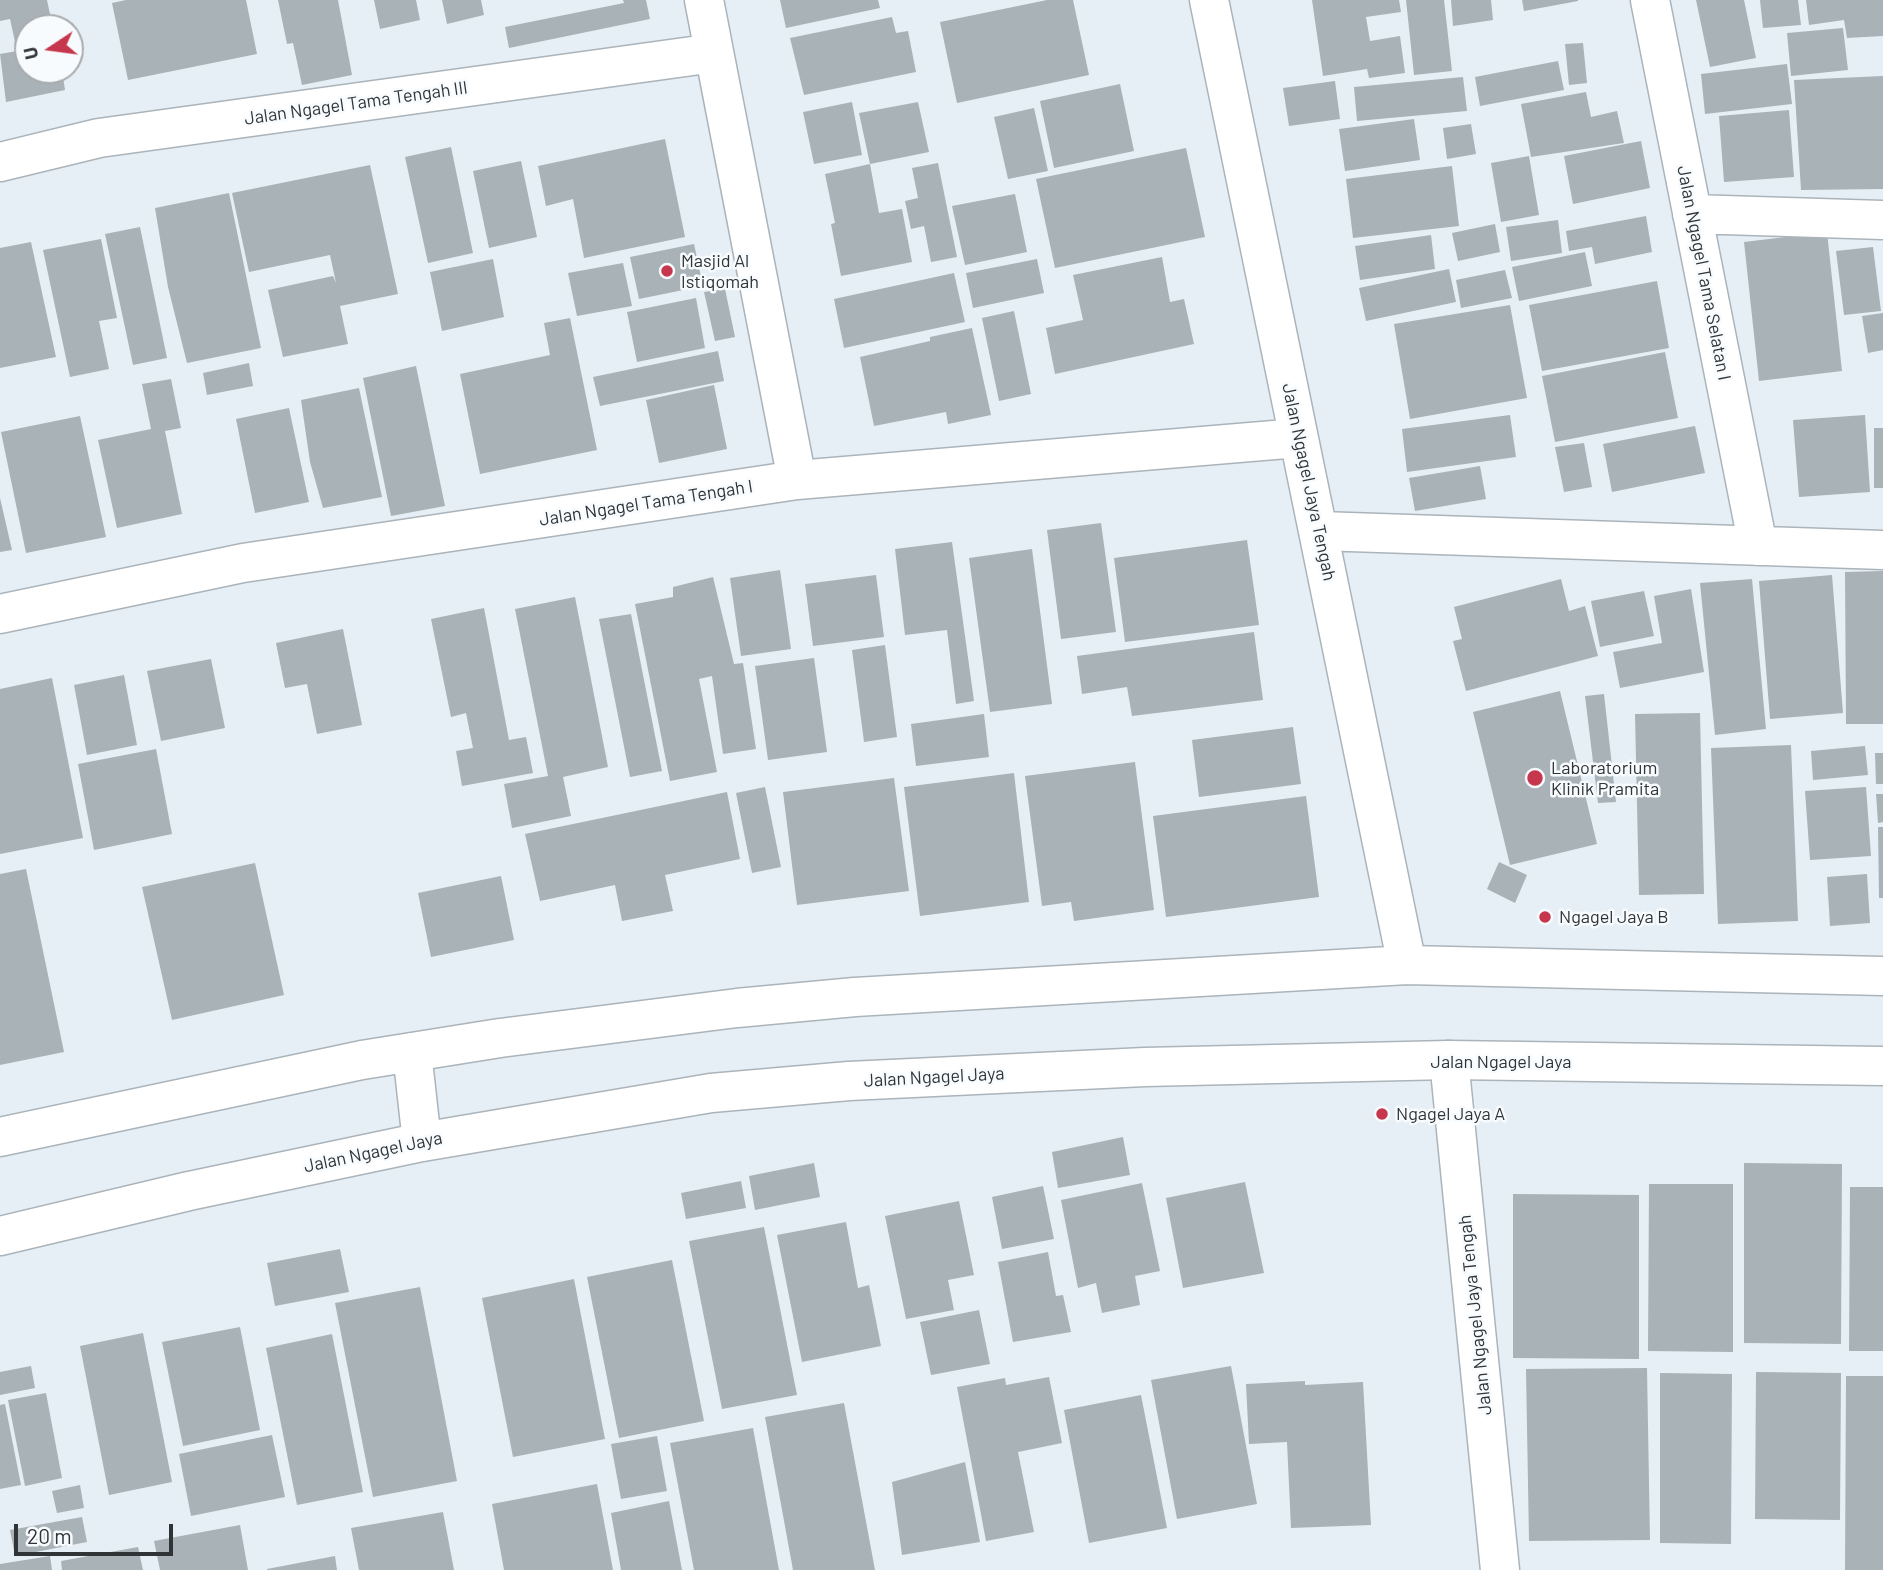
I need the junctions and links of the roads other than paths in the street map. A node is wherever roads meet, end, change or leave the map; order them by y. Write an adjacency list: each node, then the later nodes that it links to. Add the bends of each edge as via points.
1 (704, 0): 4 (street)
2 (1209, 0): 8 (street, Jalan Ngagel Jaya Tengah)
3 (1650, 0): 6 (street, Jalan Ngagel Tama Selatan I)
4 (714, 53): 5 (street, Jalan Ngagel Tama Tengah III, via 99,138); 9 (street)
5 (0, 163)
6 (1692, 214): 7 (street); 11 (street, Jalan Ngagel Tama Selatan I)
7 (1883, 219)
8 (1298, 438): 9 (street, Jalan Ngagel Tama Tengah I); 10 (street, Jalan Ngagel Jaya Tengah)
9 (797, 480): 13 (street, Jalan Ngagel Tama Tengah I, via 234,565)
10 (1320, 531): 11 (street); 14 (street, Jalan Ngagel Jaya Tengah)
11 (1758, 546): 12 (street)
12 (1883, 550)
13 (0, 614)
14 (1407, 965): 15 (street); 16 (street, via 750,1006)
15 (1883, 976)
16 (412, 1052): 19 (street); 20 (street)
17 (1449, 1060): 18 (street, Jalan Ngagel Jaya); 20 (street, Jalan Ngagel Jaya, via 1145,1067 849,1081 711,1093); 22 (street, Jalan Ngagel Jaya Tengah)
18 (1883, 1066)
19 (0, 1137)
20 (422, 1142): 21 (street, Jalan Ngagel Jaya)
21 (0, 1236)
22 (1500, 1570)

